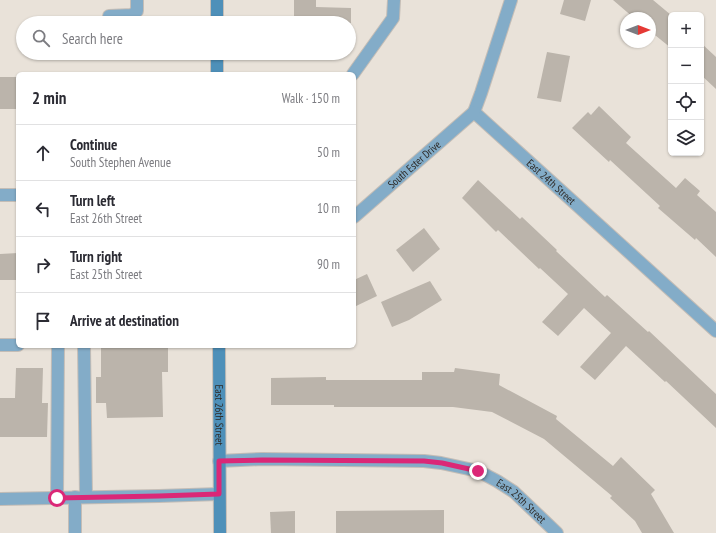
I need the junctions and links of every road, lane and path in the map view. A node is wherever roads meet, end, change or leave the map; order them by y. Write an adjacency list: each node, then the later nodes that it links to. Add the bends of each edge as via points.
1 (137, 0): 5 (street, via 137,11 132,15)
2 (217, 0): 6 (main road)
3 (394, 0): 9 (street, via 393,18)
4 (512, 0): 10 (street)
5 (109, 16)
6 (217, 16)
7 (217, 60): 8 (main road)
8 (217, 72)
9 (354, 72)
10 (474, 112): 13 (street, South Ester Drive); 14 (street, East 24th Street)
11 (0, 195): 12 (street)
12 (16, 195)
13 (356, 215)
14 (716, 331)
15 (0, 345): 16 (street)
16 (16, 345)
17 (58, 348): 23 (street)
18 (84, 348): 22 (street)
19 (219, 348): 20 (main road, East 26th Street)
20 (219, 461): 21 (main road, East 26th Street); 27 (street, East 25th Street, via 442,463 478,471 497,481 514,492)
21 (219, 494): 22 (street); 26 (main road, East 26th Street)
22 (80, 497): 23 (street); 25 (street)
23 (57, 498): 24 (street)
24 (0, 499)
25 (75, 533)
26 (220, 533)
27 (557, 533)

